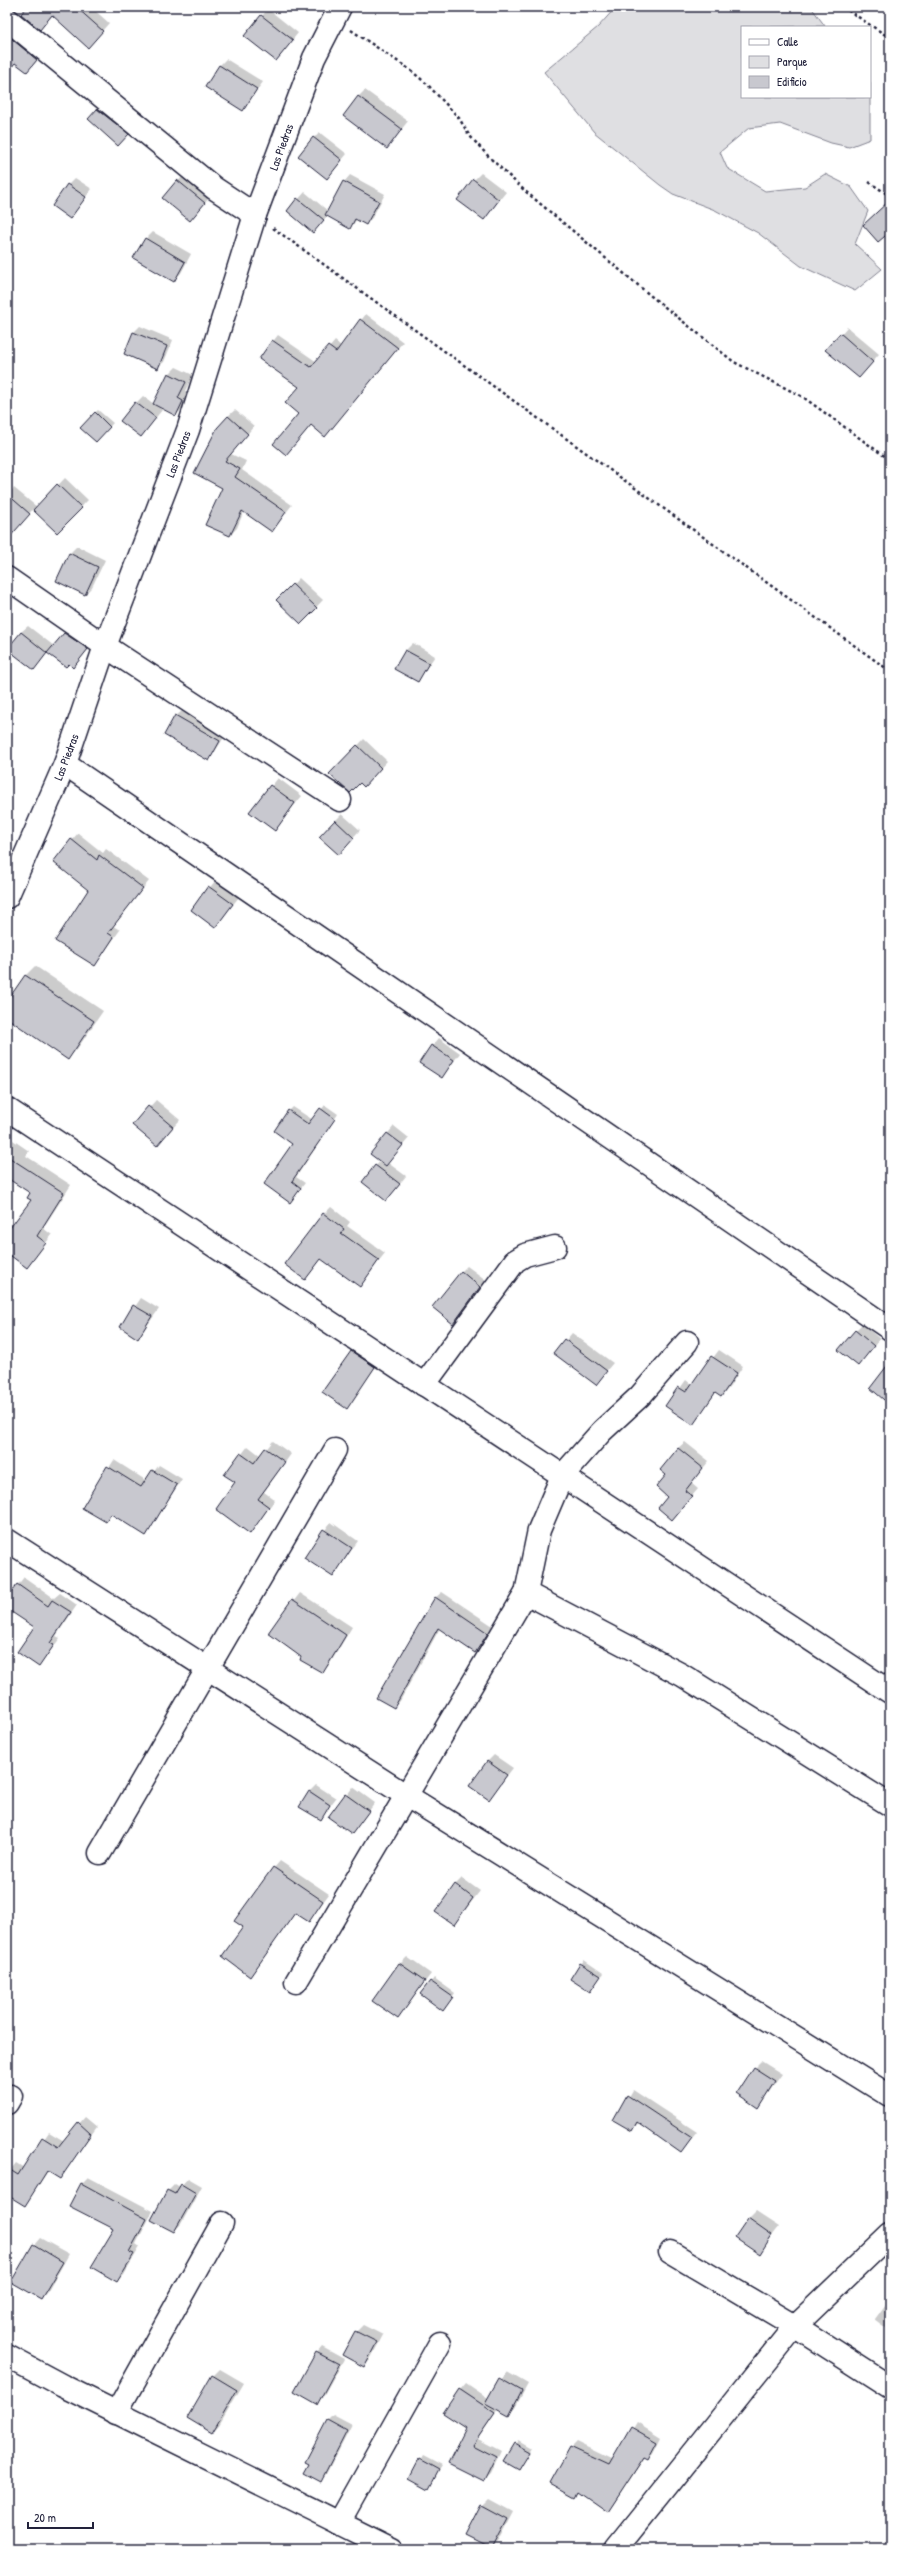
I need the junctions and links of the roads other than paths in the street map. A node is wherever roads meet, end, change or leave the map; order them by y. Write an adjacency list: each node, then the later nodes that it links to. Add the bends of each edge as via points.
1 (337, 13): 3 (street, Las Piedras, via 314,58)
2 (7, 19): 3 (street, via 214,188)
3 (256, 215): 5 (street, Las Piedras, via 188,430)
4 (7, 578): 5 (street)
5 (105, 646): 6 (street, Las Piedras); 7 (street)
6 (65, 764): 8 (street, Las Piedras); 12 (street)
7 (340, 800)
8 (12, 868): 9 (street, Las Piedras)
9 (7, 897)
10 (7, 1110): 14 (street)
11 (555, 1248): 14 (street, via 525,1255 515,1261)
12 (890, 1329)
13 (687, 1342): 16 (street, via 640,1396 602,1431)
14 (424, 1385): 16 (street)
15 (335, 1450): 19 (street)
16 (562, 1476): 18 (street, via 538,1530); 20 (street)
17 (7, 1540): 19 (street)
18 (526, 1593): 21 (street); 22 (street, via 682,1675)
19 (208, 1668): 21 (street); 23 (street)
20 (890, 1692)
21 (407, 1796): 24 (street); 25 (street)
22 (890, 1805)
23 (100, 1853)
24 (296, 1982)
25 (890, 2096)
26 (222, 2223): 33 (street)
27 (890, 2235): 29 (street)
28 (670, 2252): 29 (street)
29 (795, 2326): 32 (street); 36 (street)
30 (440, 2343): 34 (street)
31 (7, 2356): 33 (street)
32 (890, 2387)
33 (116, 2413): 34 (street)
34 (340, 2523): 35 (street)
35 (392, 2549)
36 (616, 2549)

